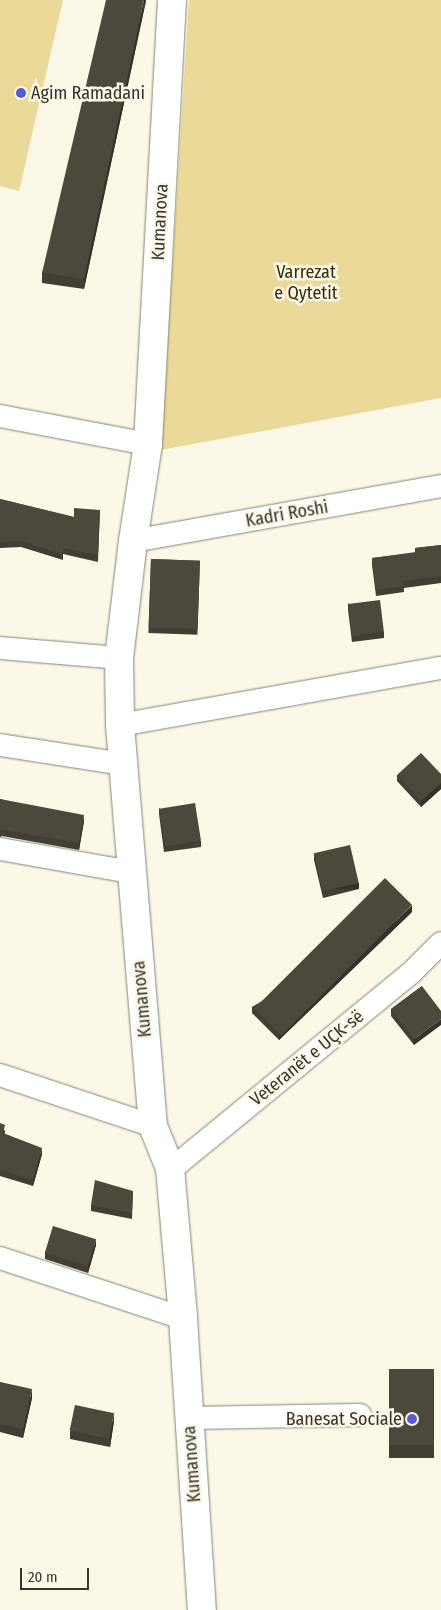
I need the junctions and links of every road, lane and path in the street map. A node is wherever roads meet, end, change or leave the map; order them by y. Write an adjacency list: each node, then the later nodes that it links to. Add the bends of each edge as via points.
1 (172, 0): 3 (main road, Kumanova)
2 (0, 416): 3 (street)
3 (148, 444): 5 (main road, Kumanova)
4 (441, 486): 5 (street, Kadri Roshi)
5 (133, 541): 7 (main road, Kumanova)
6 (0, 648): 7 (street)
7 (119, 658): 9 (main road, Kumanova)
8 (441, 668): 9 (street)
9 (120, 725): 11 (main road, Kumanova)
10 (0, 745): 11 (street)
11 (123, 764): 13 (main road, Kumanova)
12 (0, 849): 13 (street)
13 (130, 872): 16 (main road, Kumanova)
14 (441, 942): 17 (street, Veteranët e UÇK-së, via 411,973)
15 (0, 1075): 16 (street)
16 (153, 1126): 17 (main road, Kumanova)
17 (170, 1168): 19 (main road, Kumanova)
18 (0, 1258): 19 (street)
19 (183, 1318): 21 (main road, Kumanova)
20 (360, 1415): 21 (street)
21 (189, 1418): 22 (main road, Kumanova)
22 (202, 1610)

